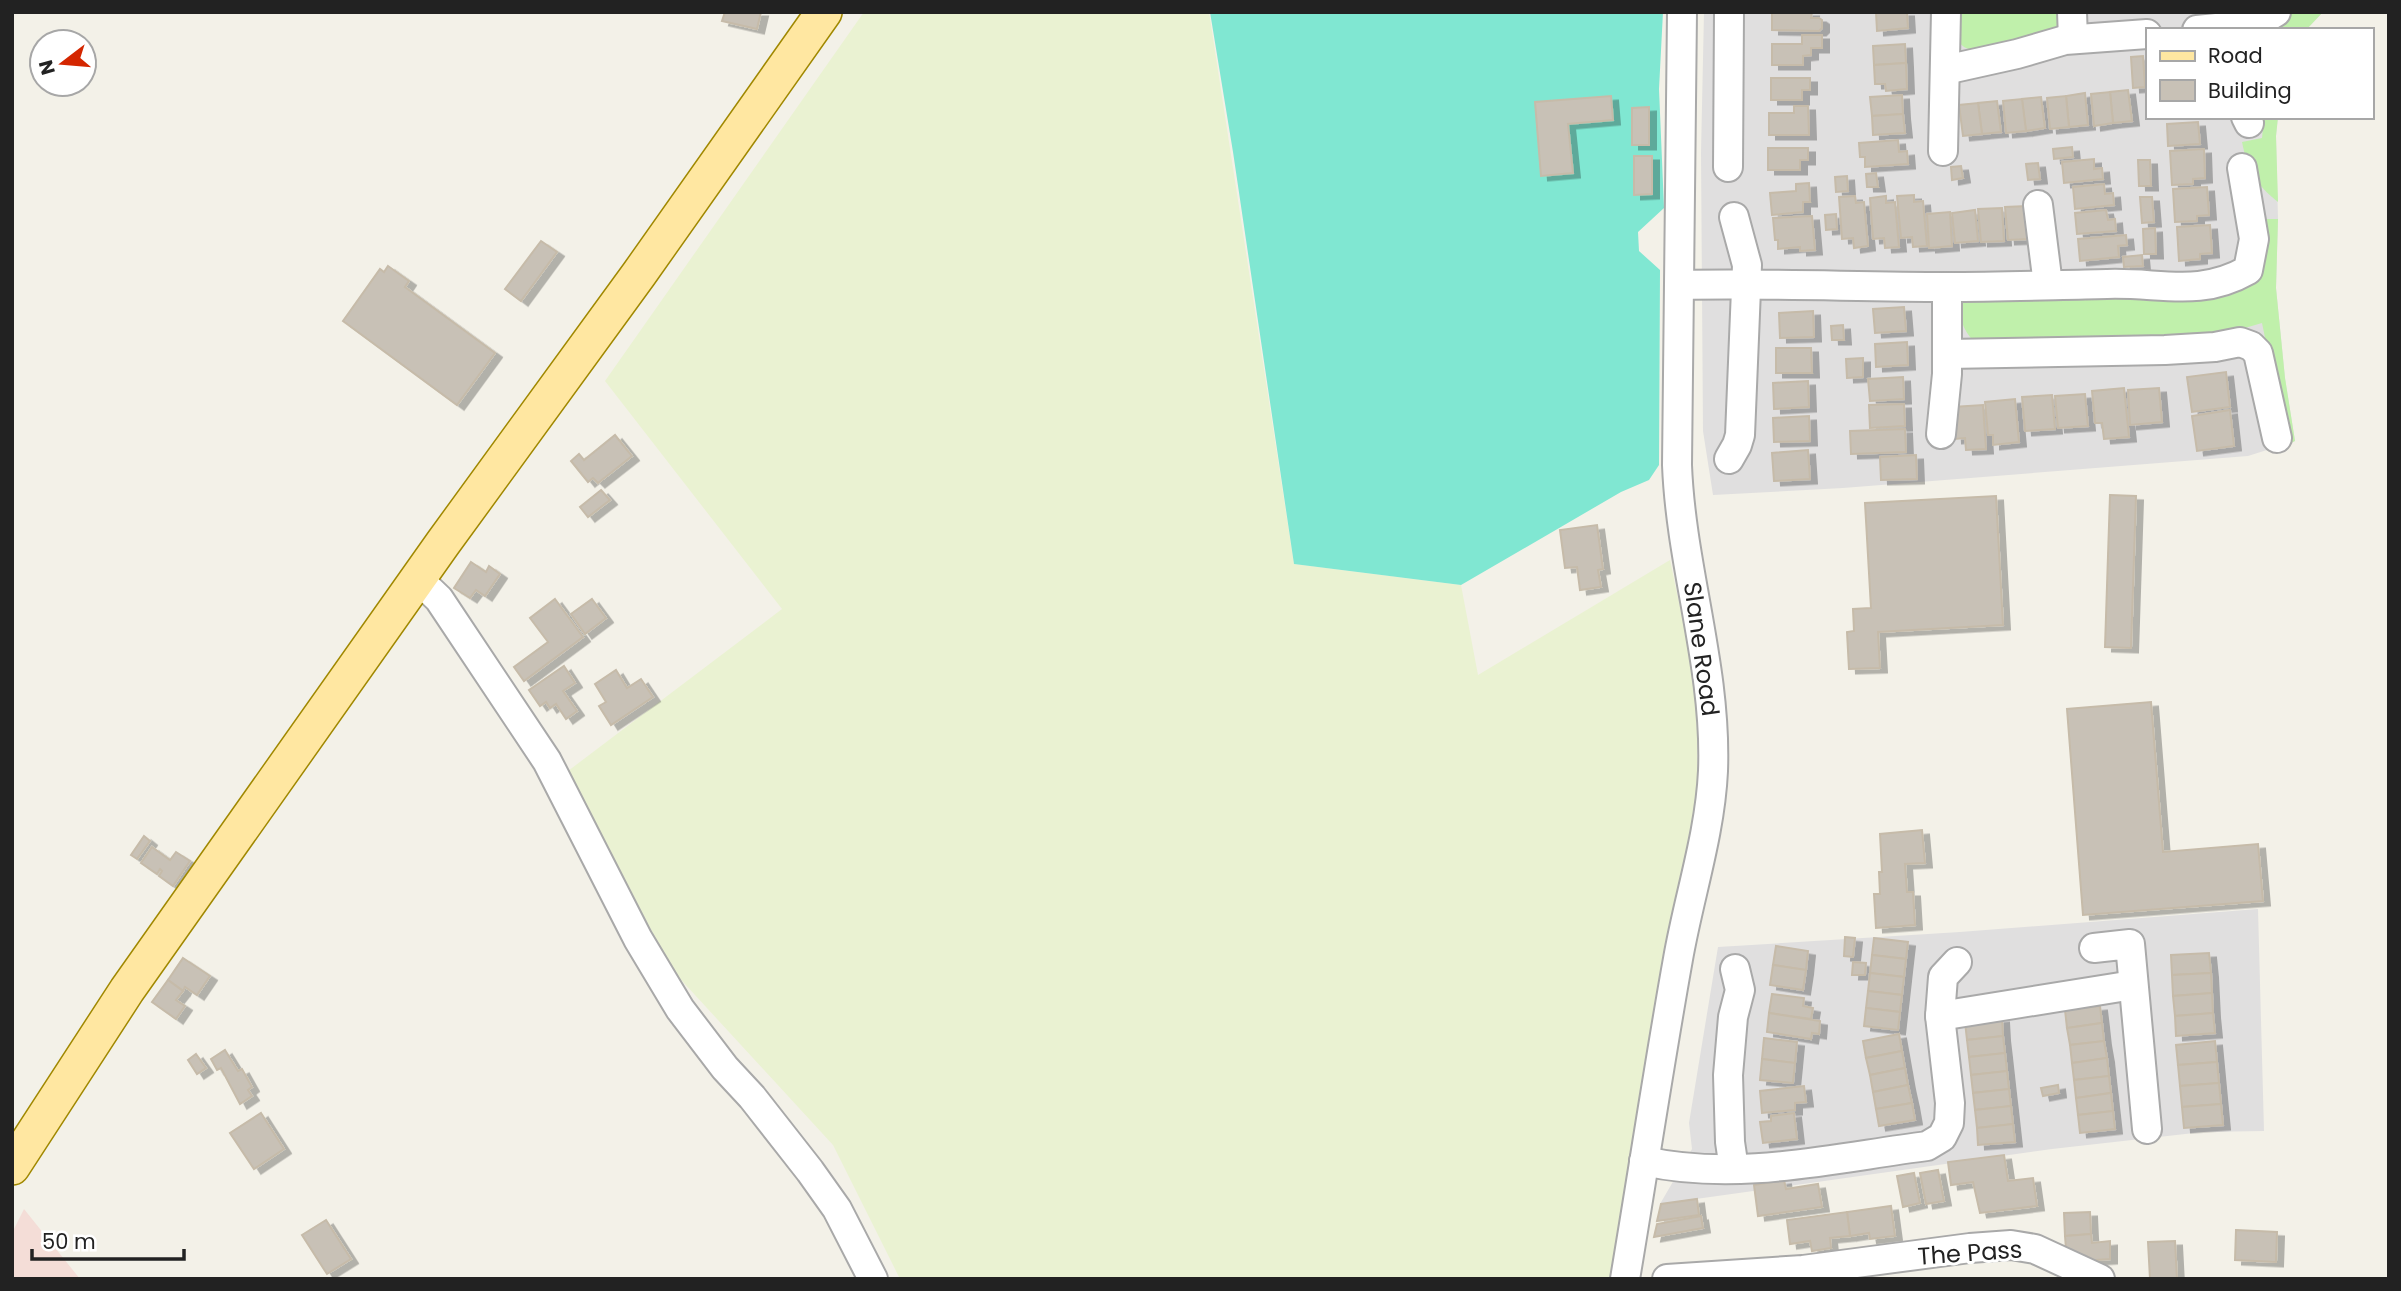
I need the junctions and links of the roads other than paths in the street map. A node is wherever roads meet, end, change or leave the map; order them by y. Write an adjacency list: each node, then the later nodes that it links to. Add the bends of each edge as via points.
1 (824, 12): 23 (main road)
2 (1682, 12): 16 (street, Slane Road)
3 (1729, 12): 11 (street)
4 (1946, 12): 9 (street)
5 (2276, 12): 7 (street, via 2256,24)
6 (2072, 26): 8 (street); 9 (street)
7 (2232, 28)
8 (2146, 34)
9 (1945, 70): 10 (street)
10 (1943, 151)
11 (1728, 167)
12 (2242, 168): 17 (street, via 2254,239 2248,270 2202,287)
13 (2038, 205): 17 (street)
14 (1734, 217): 15 (street)
15 (1746, 284): 16 (street); 18 (street); 22 (street, via 1740,435)
16 (1680, 285): 30 (street, Slane Road, via 1678,493 1710,685 1713,771)
17 (2048, 285): 18 (street)
18 (1947, 287): 19 (street)
19 (1947, 355): 20 (street); 21 (street, via 2165,350 2240,342 2258,353)
20 (1941, 434)
21 (2277, 438)
22 (1729, 459)
23 (418, 579): 31 (main road, via 117,1003); 33 (street, via 439,599 547,761 638,939 681,1009 810,1171 837,1209)
24 (2094, 948): 27 (street, via 2130,944)
25 (1957, 962): 28 (street, via 1942,976)
26 (1735, 969): 32 (street, via 1740,990 1728,1075)
27 (2133, 985): 28 (street); 29 (street)
28 (1940, 1016): 32 (street, via 1950,1102 1949,1123 1942,1136 1927,1146)
29 (2147, 1129)
30 (1644, 1161): 32 (street, via 1696,1170); 34 (street, Slane Road)
31 (12, 1167)
32 (1734, 1169)
33 (873, 1279)
34 (1625, 1279)
35 (1667, 1279): 36 (street, The Pass, via 1803,1270 2011,1245 2035,1248)
36 (2100, 1279)

